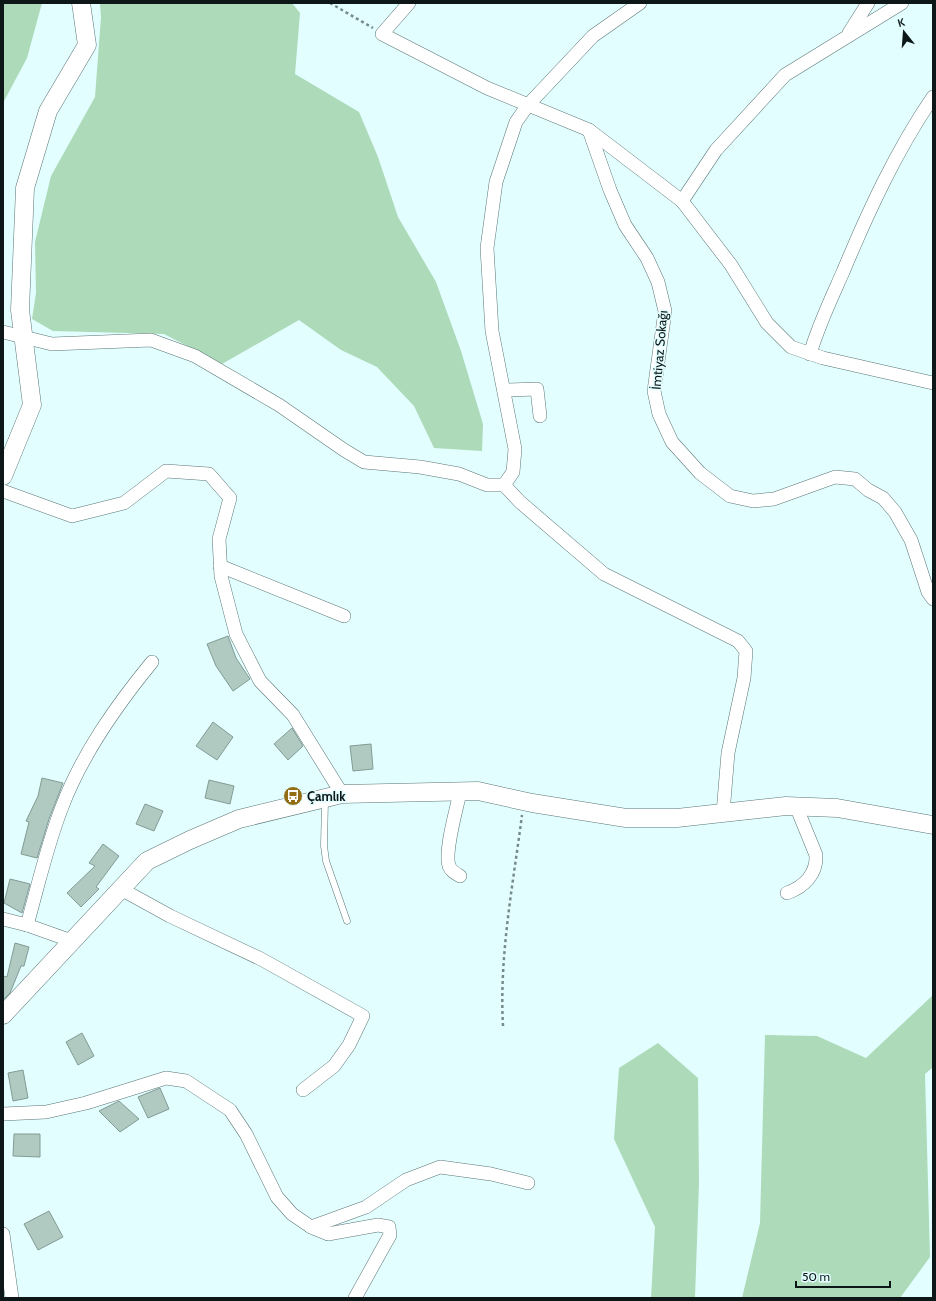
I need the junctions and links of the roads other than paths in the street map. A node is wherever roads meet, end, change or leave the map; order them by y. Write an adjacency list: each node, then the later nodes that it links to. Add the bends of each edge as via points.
1 (81, 3): 12 (street, via 87,45 48,111 25,188 20,310)
2 (409, 3): 8 (street, via 382,34 487,88)
3 (640, 3): 8 (street, via 593,36)
4 (868, 3): 6 (street)
5 (902, 3): 6 (street)
6 (847, 36): 10 (street, via 785,76 716,150)
7 (933, 97): 13 (street, via 911,129 860,230)
8 (528, 105): 9 (street); 15 (street, via 516,122 496,182 487,248 492,331)
9 (589, 130): 10 (street); 21 (street, İmtiyaz Sokağı, via 625,225 647,258 658,282 664,311 654,391 659,414 672,442 700,473 730,496 753,501 774,499 835,477 855,479 883,498 895,512 911,540 928,592)
10 (682, 201): 13 (street, via 731,265 767,323 791,347)
11 (3, 332): 12 (street)
12 (24, 337): 17 (street, via 32,405); 18 (street, via 52,344 151,340 195,356 279,405 364,462 420,467 459,474 487,485)
13 (810, 354): 14 (street)
14 (933, 383)
15 (504, 390): 16 (street, via 537,389); 18 (street, via 515,449 513,472)
16 (540, 416)
17 (3, 476)
18 (504, 485): 27 (street, via 520,502 604,574 738,641 746,651 744,678 728,754)
19 (3, 491): 20 (street, via 72,516 124,503 166,471 209,474 230,498 219,539)
20 (220, 566): 22 (street); 25 (street, via 236,634 260,681 293,715)
21 (933, 599)
22 (344, 616)
23 (152, 662): 34 (street, via 118,704 71,786 61,808)
24 (460, 792): 25 (street); 27 (street, via 478,791 626,818 677,818); 29 (street, via 448,855 450,866)
25 (334, 796): 30 (street, via 239,819 190,840 147,862); 33 (lane, via 324,846 326,861)
26 (796, 806): 27 (street); 28 (street, via 837,808); 31 (street, via 816,855 816,862 812,876 795,890)
27 (723, 813)
28 (933, 825)
29 (460, 876)
30 (121, 888): 35 (street); 37 (street, via 170,916 261,959 363,1016 349,1045 334,1066)
31 (787, 893)
32 (3, 919): 34 (street)
33 (347, 920)
34 (27, 925): 35 (street)
35 (72, 941): 36 (street)
36 (3, 1015)
37 (303, 1090)
38 (3, 1114): 40 (street, via 46,1112 86,1103 166,1078 186,1080 230,1110 246,1134 277,1197 292,1214)
39 (528, 1183): 40 (street, via 491,1174 440,1167 406,1180 366,1207)
40 (311, 1227): 43 (street, via 328,1234 378,1225 389,1227 390,1235)
41 (3, 1234): 42 (street)
42 (12, 1298)
43 (355, 1298)

